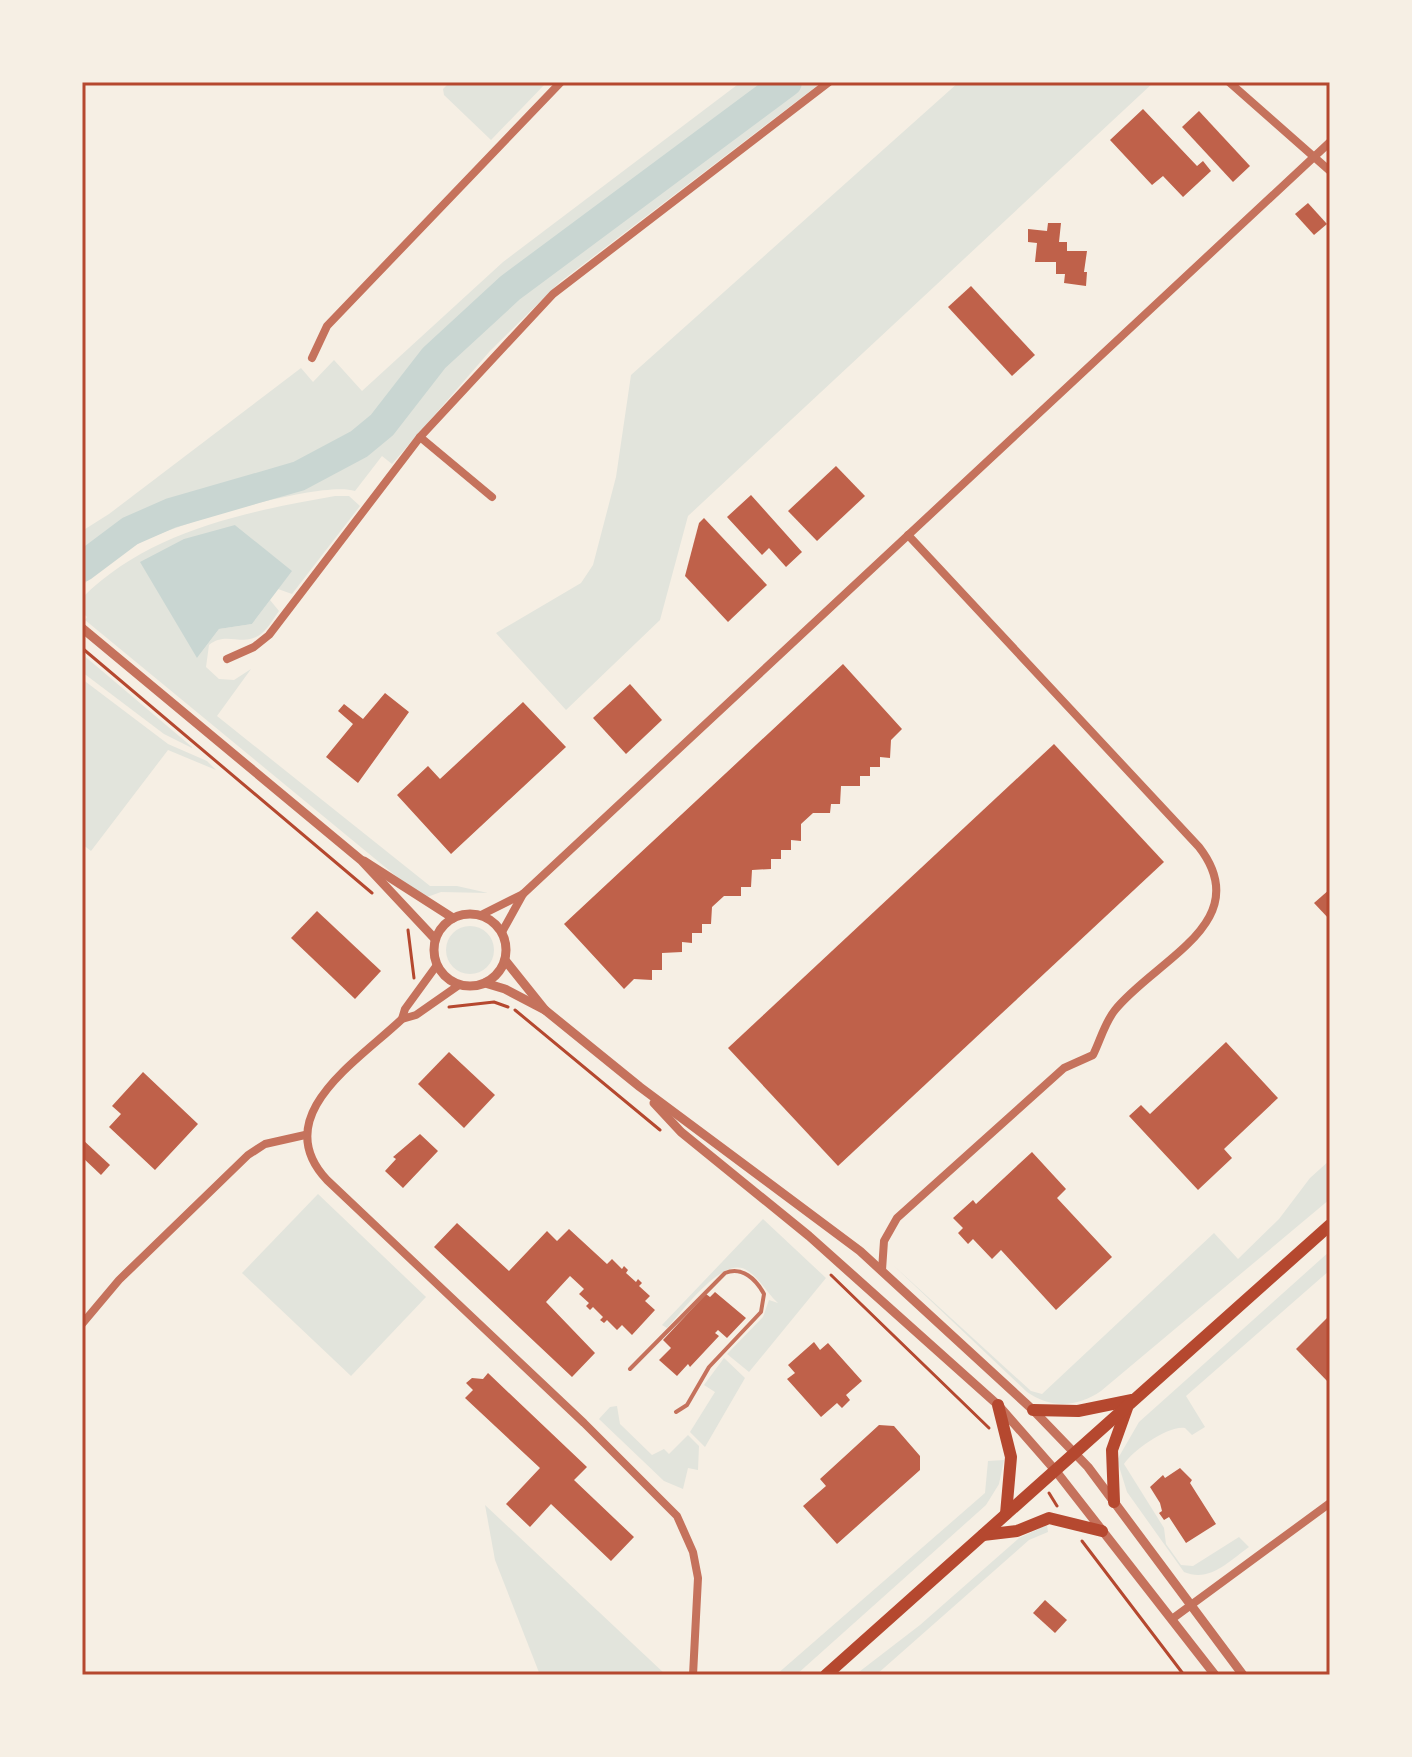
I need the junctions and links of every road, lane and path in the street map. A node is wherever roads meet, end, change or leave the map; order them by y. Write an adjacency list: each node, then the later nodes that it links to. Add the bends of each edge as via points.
1 (561, 82): 7 (street, via 327,326)
2 (829, 82): 8 (street, via 553,294)
3 (1229, 82): 5 (street)
4 (1330, 142): 5 (street)
5 (1314, 157): 6 (street); 10 (street)
6 (1330, 171)
7 (312, 358)
8 (420, 437): 9 (street); 13 (street, via 269,635)
9 (492, 497)
10 (908, 535): 15 (street); 35 (street, via 1199,847 1217,877 1218,896 1207,923 1113,1011 1093,1055 1064,1068 897,1218 884,1241)
11 (82, 628): 14 (street)
12 (82, 648): 16 (path)
13 (227, 659)
14 (361, 860): 18 (street); 21 (street)
15 (523, 894): 17 (street); 20 (street)
16 (375, 895)
17 (481, 915): 18 (street); 20 (street)
18 (453, 918): 21 (street)
19 (405, 926): 26 (path, via 412,972)
20 (502, 932): 22 (street)
21 (435, 939): 23 (street)
22 (505, 960): 24 (street); 28 (street)
23 (437, 965): 25 (street); 26 (street)
24 (485, 983): 25 (street); 28 (street)
25 (459, 985): 27 (street)
26 (422, 988): 29 (street)
27 (433, 1001): 29 (street); 32 (path, via 449,1007 494,1002 514,1010)
28 (545, 1010): 30 (street)
29 (402, 1019): 31 (street, via 316,1102)
30 (640, 1087): 35 (street, via 815,1214); 39 (street, via 681,1132 809,1236)
31 (305, 1135): 36 (street, via 265,1144 248,1155 119,1280); 55 (street, via 308,1151 327,1180 677,1516 698,1578)
32 (667, 1136)
33 (1330, 1225): 38 (main road)
34 (825, 1269): 42 (path)
35 (882, 1270): 40 (street)
36 (82, 1324)
37 (630, 1369): 41 (lane, via 725,1273 747,1274 764,1294 763,1308)
38 (1132, 1400): 40 (main road, via 1078,1411); 43 (main road); 46 (main road, via 1112,1450)
39 (998, 1405): 44 (street); 48 (main road, via 1011,1457)
40 (1033, 1410): 43 (street)
41 (676, 1412)
42 (993, 1434)
43 (1075, 1452): 44 (main road); 46 (street)
44 (1055, 1470): 45 (main road); 50 (street)
45 (1041, 1482): 48 (main road); 49 (path, via 1057,1502)
46 (1114, 1502): 53 (street)
47 (1330, 1503): 53 (street)
48 (1006, 1514): 51 (main road)
49 (1056, 1518): 50 (main road); 51 (main road)
50 (1102, 1531): 54 (street)
51 (983, 1535): 56 (main road)
52 (1080, 1539): 57 (path)
53 (1190, 1605): 54 (street); 59 (street)
54 (1172, 1619): 58 (street)
55 (693, 1675)
56 (826, 1675)
57 (1184, 1675)
58 (1215, 1675)
59 (1243, 1675)

